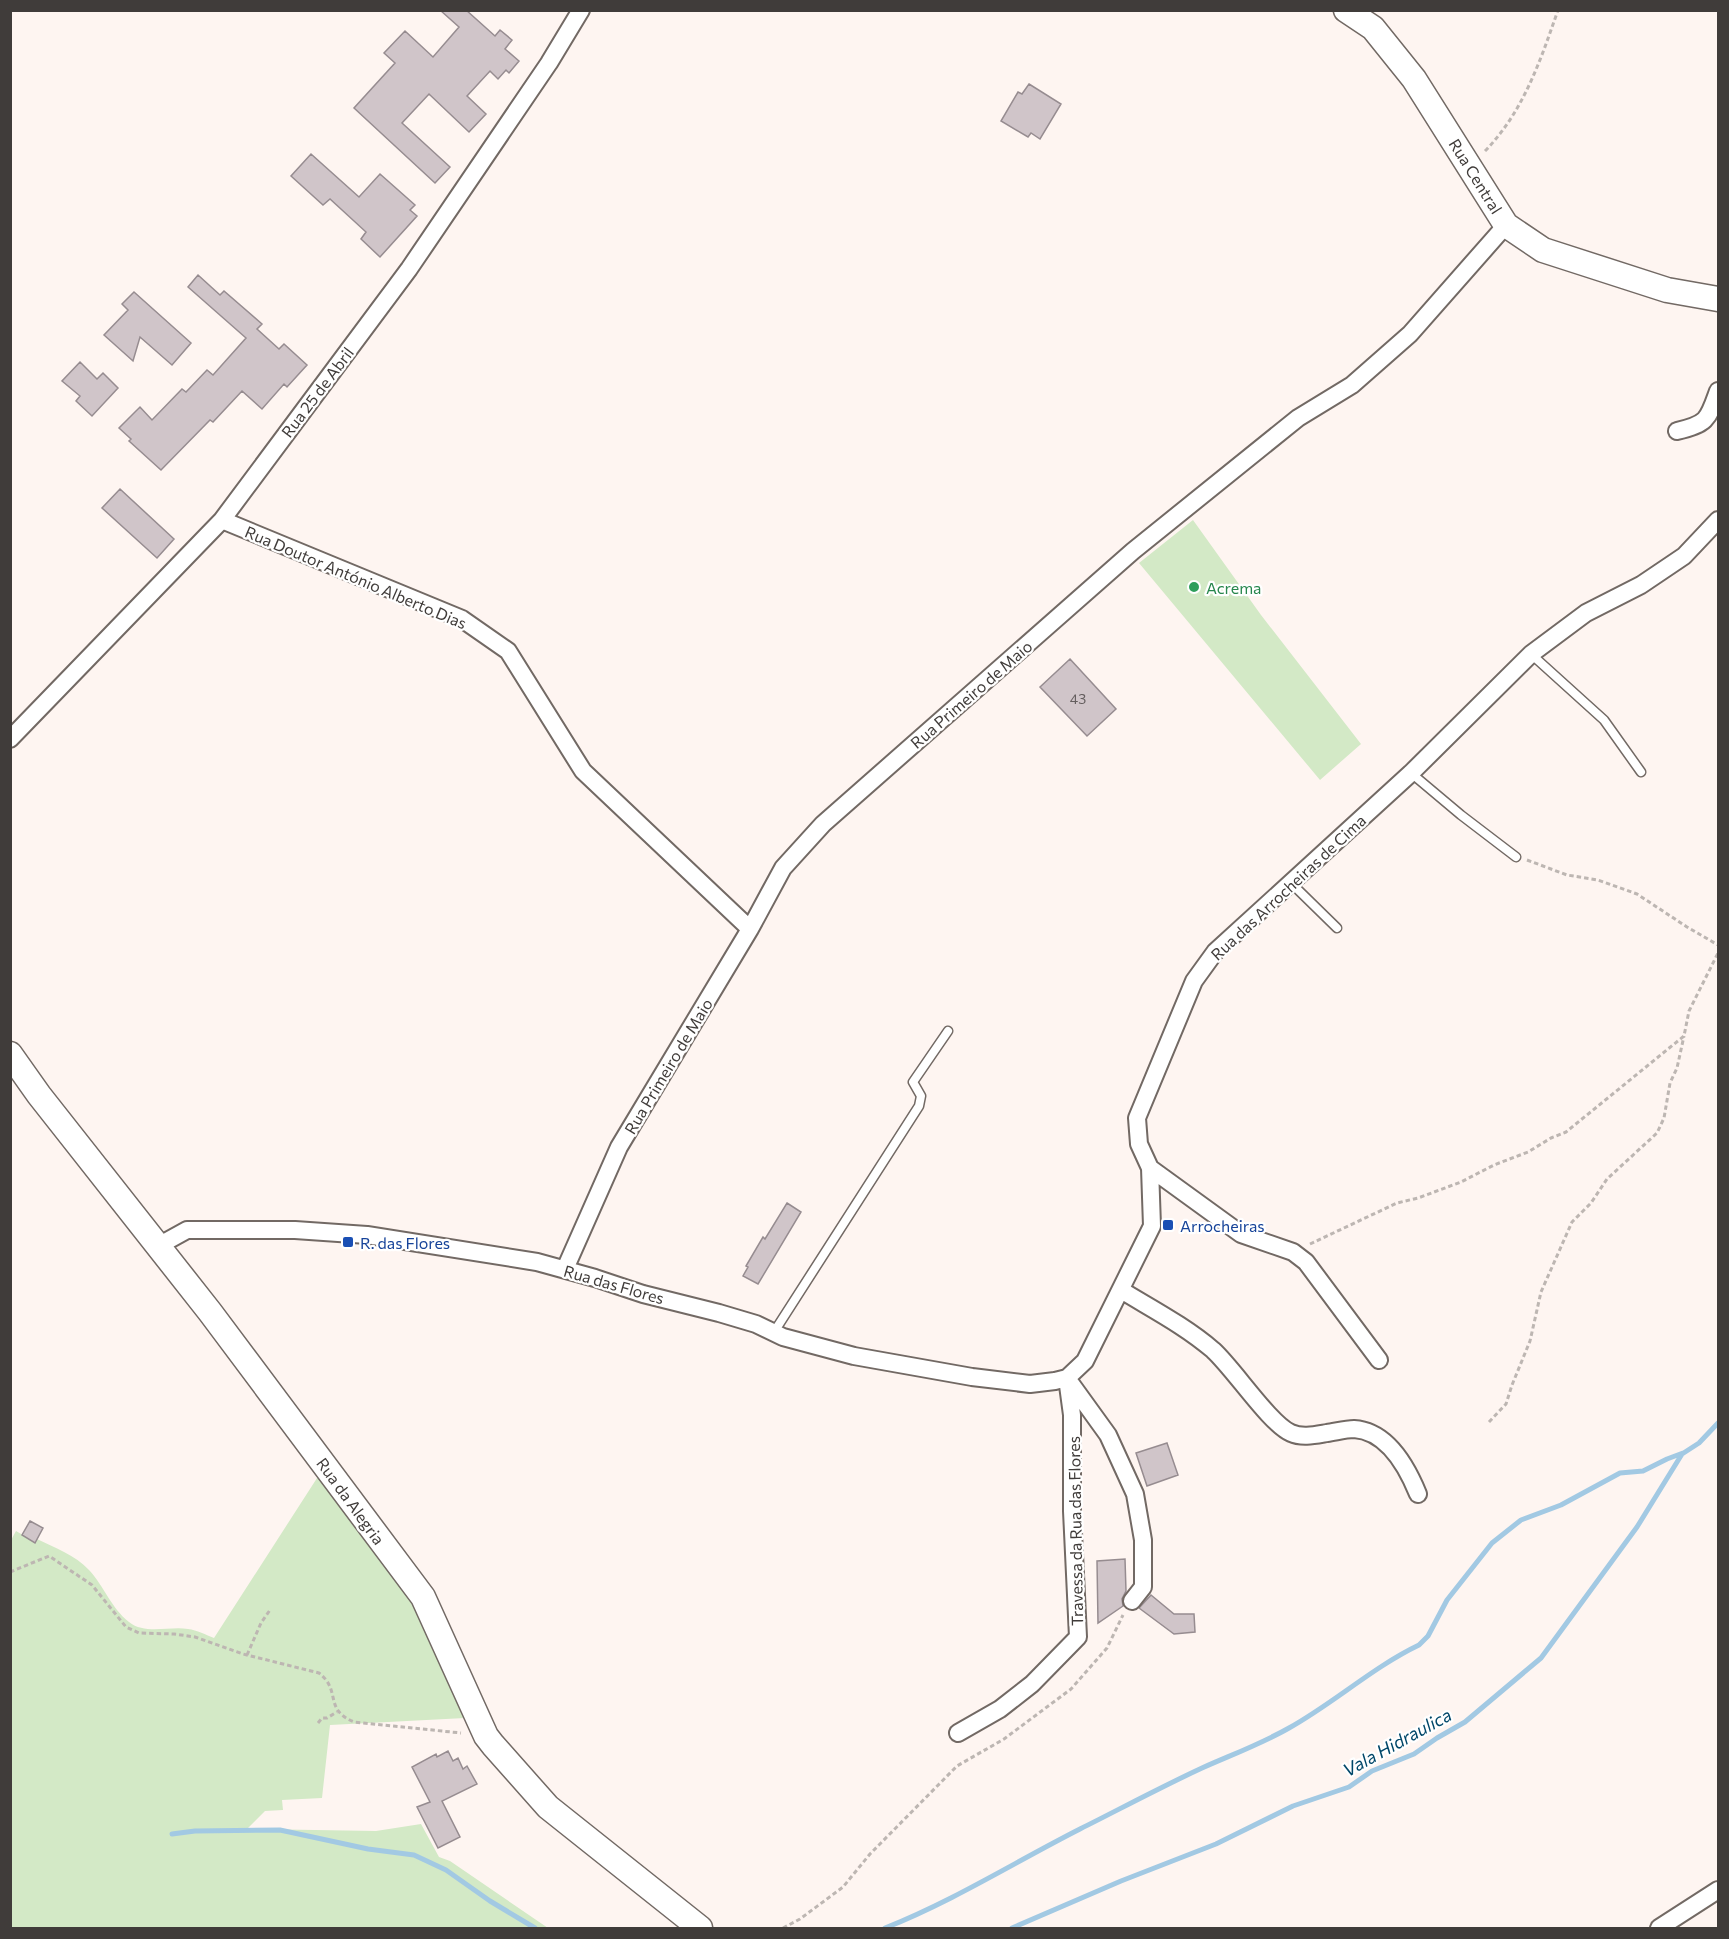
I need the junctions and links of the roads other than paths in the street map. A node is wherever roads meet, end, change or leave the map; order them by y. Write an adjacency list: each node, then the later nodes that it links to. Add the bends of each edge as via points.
1 (581, 10): 7 (street, Rua 25 de Abril, via 409,270)
2 (1346, 10): 3 (street, Rua Central, via 1373,28 1414,79)
3 (1506, 225): 4 (street, Rua Central, via 1543,250 1667,290); 15 (street, Rua Primeiro de Maio, via 1410,334 1352,386 1298,418 1133,550 823,824 783,868)
4 (1719, 299)
5 (1719, 391): 6 (street, via 1710,414 1699,426)
6 (1677, 431)
7 (222, 520): 10 (street, Rua 25 de Abril); 15 (street, Rua Doutor António Alberto Dias, via 462,619 508,651 583,771)
8 (1719, 520): 9 (street, Rua das Arrocheiras de Cima, via 1684,556 1641,585 1586,613)
9 (1531, 654): 11 (lane, via 1604,720); 12 (street, Rua das Arrocheiras de Cima)
10 (10, 739)
11 (1641, 772)
12 (1411, 773): 13 (lane); 14 (street, Rua das Arrocheiras de Cima)
13 (1516, 856)
14 (1290, 882): 16 (lane); 19 (street, Rua das Arrocheiras de Cima, via 1215,952 1194,981 1137,1118 1139,1144)
15 (750, 928): 21 (street, Rua Primeiro de Maio, via 619,1147)
16 (1337, 928)
17 (948, 1031): 23 (lane, via 913,1082 921,1095 919,1106)
18 (10, 1054): 20 (street, Rua da Alegria)
19 (1150, 1168): 22 (street, Rua das Arrocheiras de Cima, via 1152,1226); 24 (street, via 1241,1234 1293,1252 1306,1262)
20 (158, 1246): 21 (street, Rua das Flores, via 187,1230 330,1231 473,1251); 30 (street, Rua da Alegria, via 423,1597 486,1736 548,1807)
21 (565, 1269): 23 (street, Rua das Flores)
22 (1121, 1290): 25 (street, Rua das Arrocheiras de Cima, via 1085,1361); 26 (street, via 1214,1351 1289,1432 1302,1436 1353,1429 1371,1432 1393,1451)
23 (774, 1332): 25 (street, Rua das Flores, via 854,1356 972,1377 1030,1384)
24 (1379, 1360)
25 (1067, 1378): 27 (street, via 1108,1435 1135,1494 1143,1540 1143,1587); 28 (street, Travessa da Rua das Flores, via 1072,1414 1078,1637 1032,1684)
26 (1418, 1494)
27 (1132, 1601)
28 (958, 1734)
29 (1719, 1890): 31 (street)
30 (700, 1929)
31 (1659, 1929)

